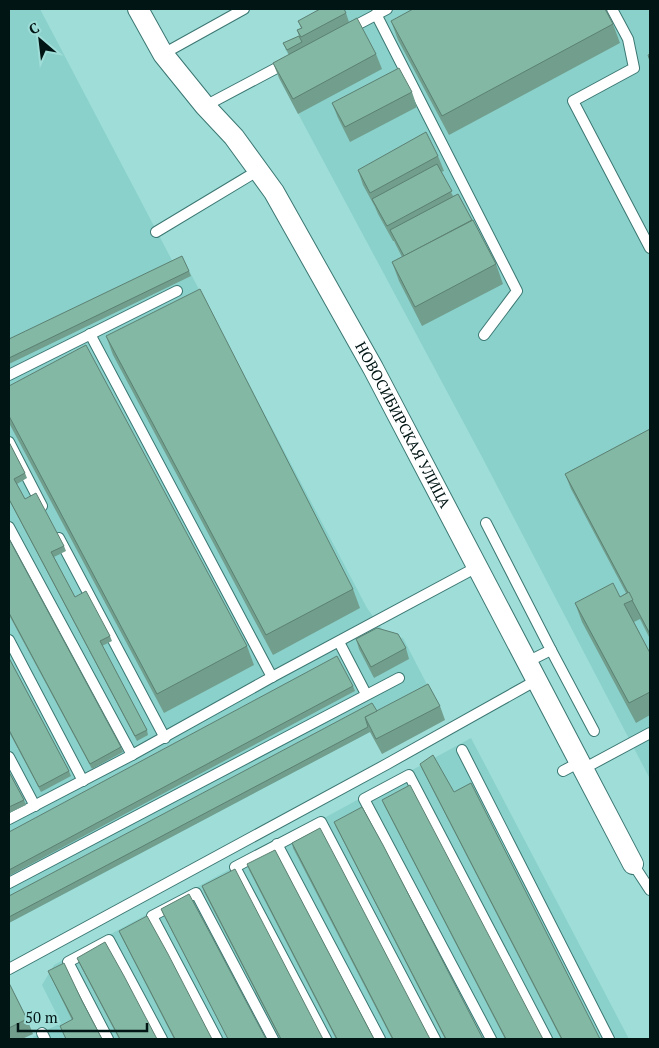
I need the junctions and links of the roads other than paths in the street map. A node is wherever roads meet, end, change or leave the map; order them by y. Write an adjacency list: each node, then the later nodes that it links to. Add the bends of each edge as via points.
1 (138, 9): 7 (street, НОВОСИБИРСКАЯ УЛИЦА)
2 (244, 9): 7 (lane)
3 (387, 9): 5 (lane)
4 (612, 9): 12 (lane, via 628,39 634,68 573,101)
5 (376, 14): 6 (lane); 15 (lane, via 517,291)
6 (342, 33)
7 (163, 54): 9 (street, НОВОСИБИРСКАЯ УЛИЦА)
8 (299, 56): 9 (lane)
9 (205, 106): 10 (street, НОВОСИБИРСКАЯ УЛИЦА)
10 (259, 170): 11 (lane); 22 (street, НОВОСИБИРСКАЯ УЛИЦА, via 373,368)
11 (156, 232)
12 (650, 248)
13 (176, 291): 14 (lane)
14 (90, 334): 16 (lane); 27 (lane)
15 (484, 335)
16 (9, 375)
17 (9, 442): 18 (lane)
18 (46, 512)
19 (486, 523): 25 (lane)
20 (9, 527): 34 (lane)
21 (55, 529): 32 (lane)
22 (477, 567): 24 (lane); 26 (street, НОВОСИБИРСКАЯ УЛИЦА)
23 (9, 640): 37 (lane)
24 (339, 642): 27 (lane); 29 (lane)
25 (551, 650): 26 (lane); 30 (lane)
26 (532, 671): 36 (street, НОВОСИБИРСКАЯ УЛИЦА); 44 (lane, via 387,764)
27 (272, 677): 32 (lane)
28 (399, 678): 29 (lane)
29 (366, 694): 42 (lane)
30 (594, 731)
31 (650, 733): 36 (lane)
32 (165, 738): 34 (lane)
33 (462, 750): 54 (lane)
34 (132, 755): 37 (lane)
35 (9, 757): 38 (lane)
36 (575, 767): 41 (street, НОВОСИБИРСКАЯ УЛИЦА)
37 (83, 781): 38 (lane)
38 (35, 806): 39 (lane)
39 (9, 819)
40 (277, 844): 49 (lane, via 235,866); 50 (lane); 51 (lane, via 321,822)
41 (633, 864): 43 (lane)
42 (9, 883)
43 (649, 886)
44 (9, 969)
45 (108, 1039): 46 (lane, via 68,962 109,940)
46 (162, 1039)
47 (217, 1039): 48 (lane, via 152,916 196,893)
48 (273, 1039)
49 (326, 1039)
50 (380, 1039)
51 (435, 1039)
52 (491, 1039): 53 (lane, via 364,799 408,775)
53 (547, 1039)
54 (609, 1039)

